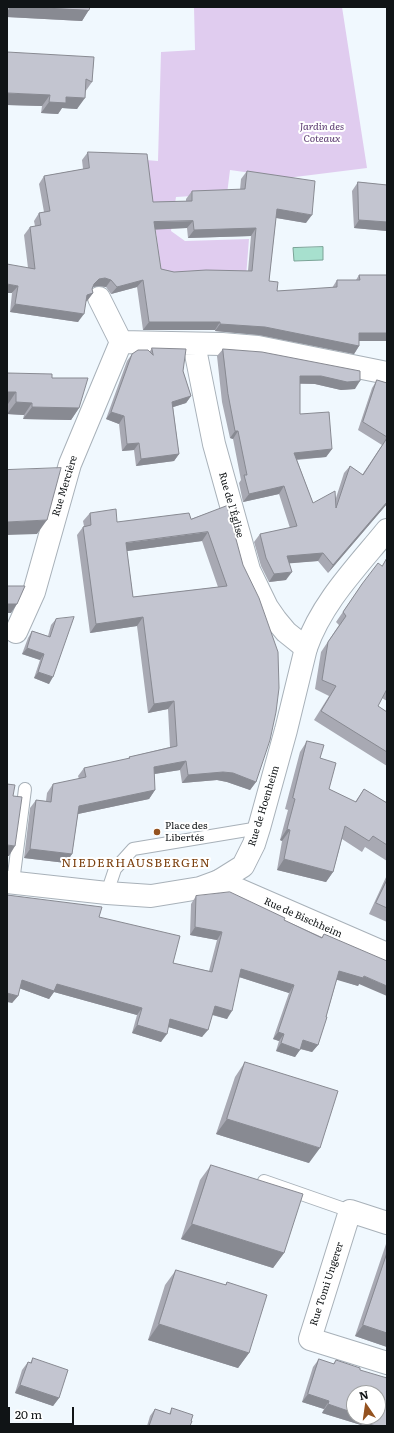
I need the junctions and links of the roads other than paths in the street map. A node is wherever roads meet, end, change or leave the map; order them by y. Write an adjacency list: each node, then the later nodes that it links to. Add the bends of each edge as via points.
1 (98, 298): 2 (street)
2 (121, 342): 3 (street); 6 (street, Rue Mercière, via 70,464 34,592)
3 (194, 344): 4 (street, via 258,347); 7 (street, Rue de l'Église, via 214,444 249,570 276,620)
4 (387, 373)
5 (387, 530): 7 (street, Rue de Hoenheim, via 335,593 317,622)
6 (16, 632)
7 (306, 648): 9 (street, Rue de Hoenheim)
8 (25, 789): 11 (lane)
9 (259, 828): 10 (street, Rue de Hoenheim, via 243,866); 12 (lane, via 133,849 115,869)
10 (219, 881): 12 (street, Rue de Hoenheim, via 200,888 151,896); 13 (street, Rue de Bischheim)
11 (10, 882): 12 (street, Rue de Hoenheim)
12 (107, 893)
13 (387, 954)
14 (264, 1181): 15 (lane)
15 (350, 1211): 16 (street); 17 (street, Rue Tomi Ungerer, via 310,1339)
16 (387, 1223)
17 (387, 1363)

